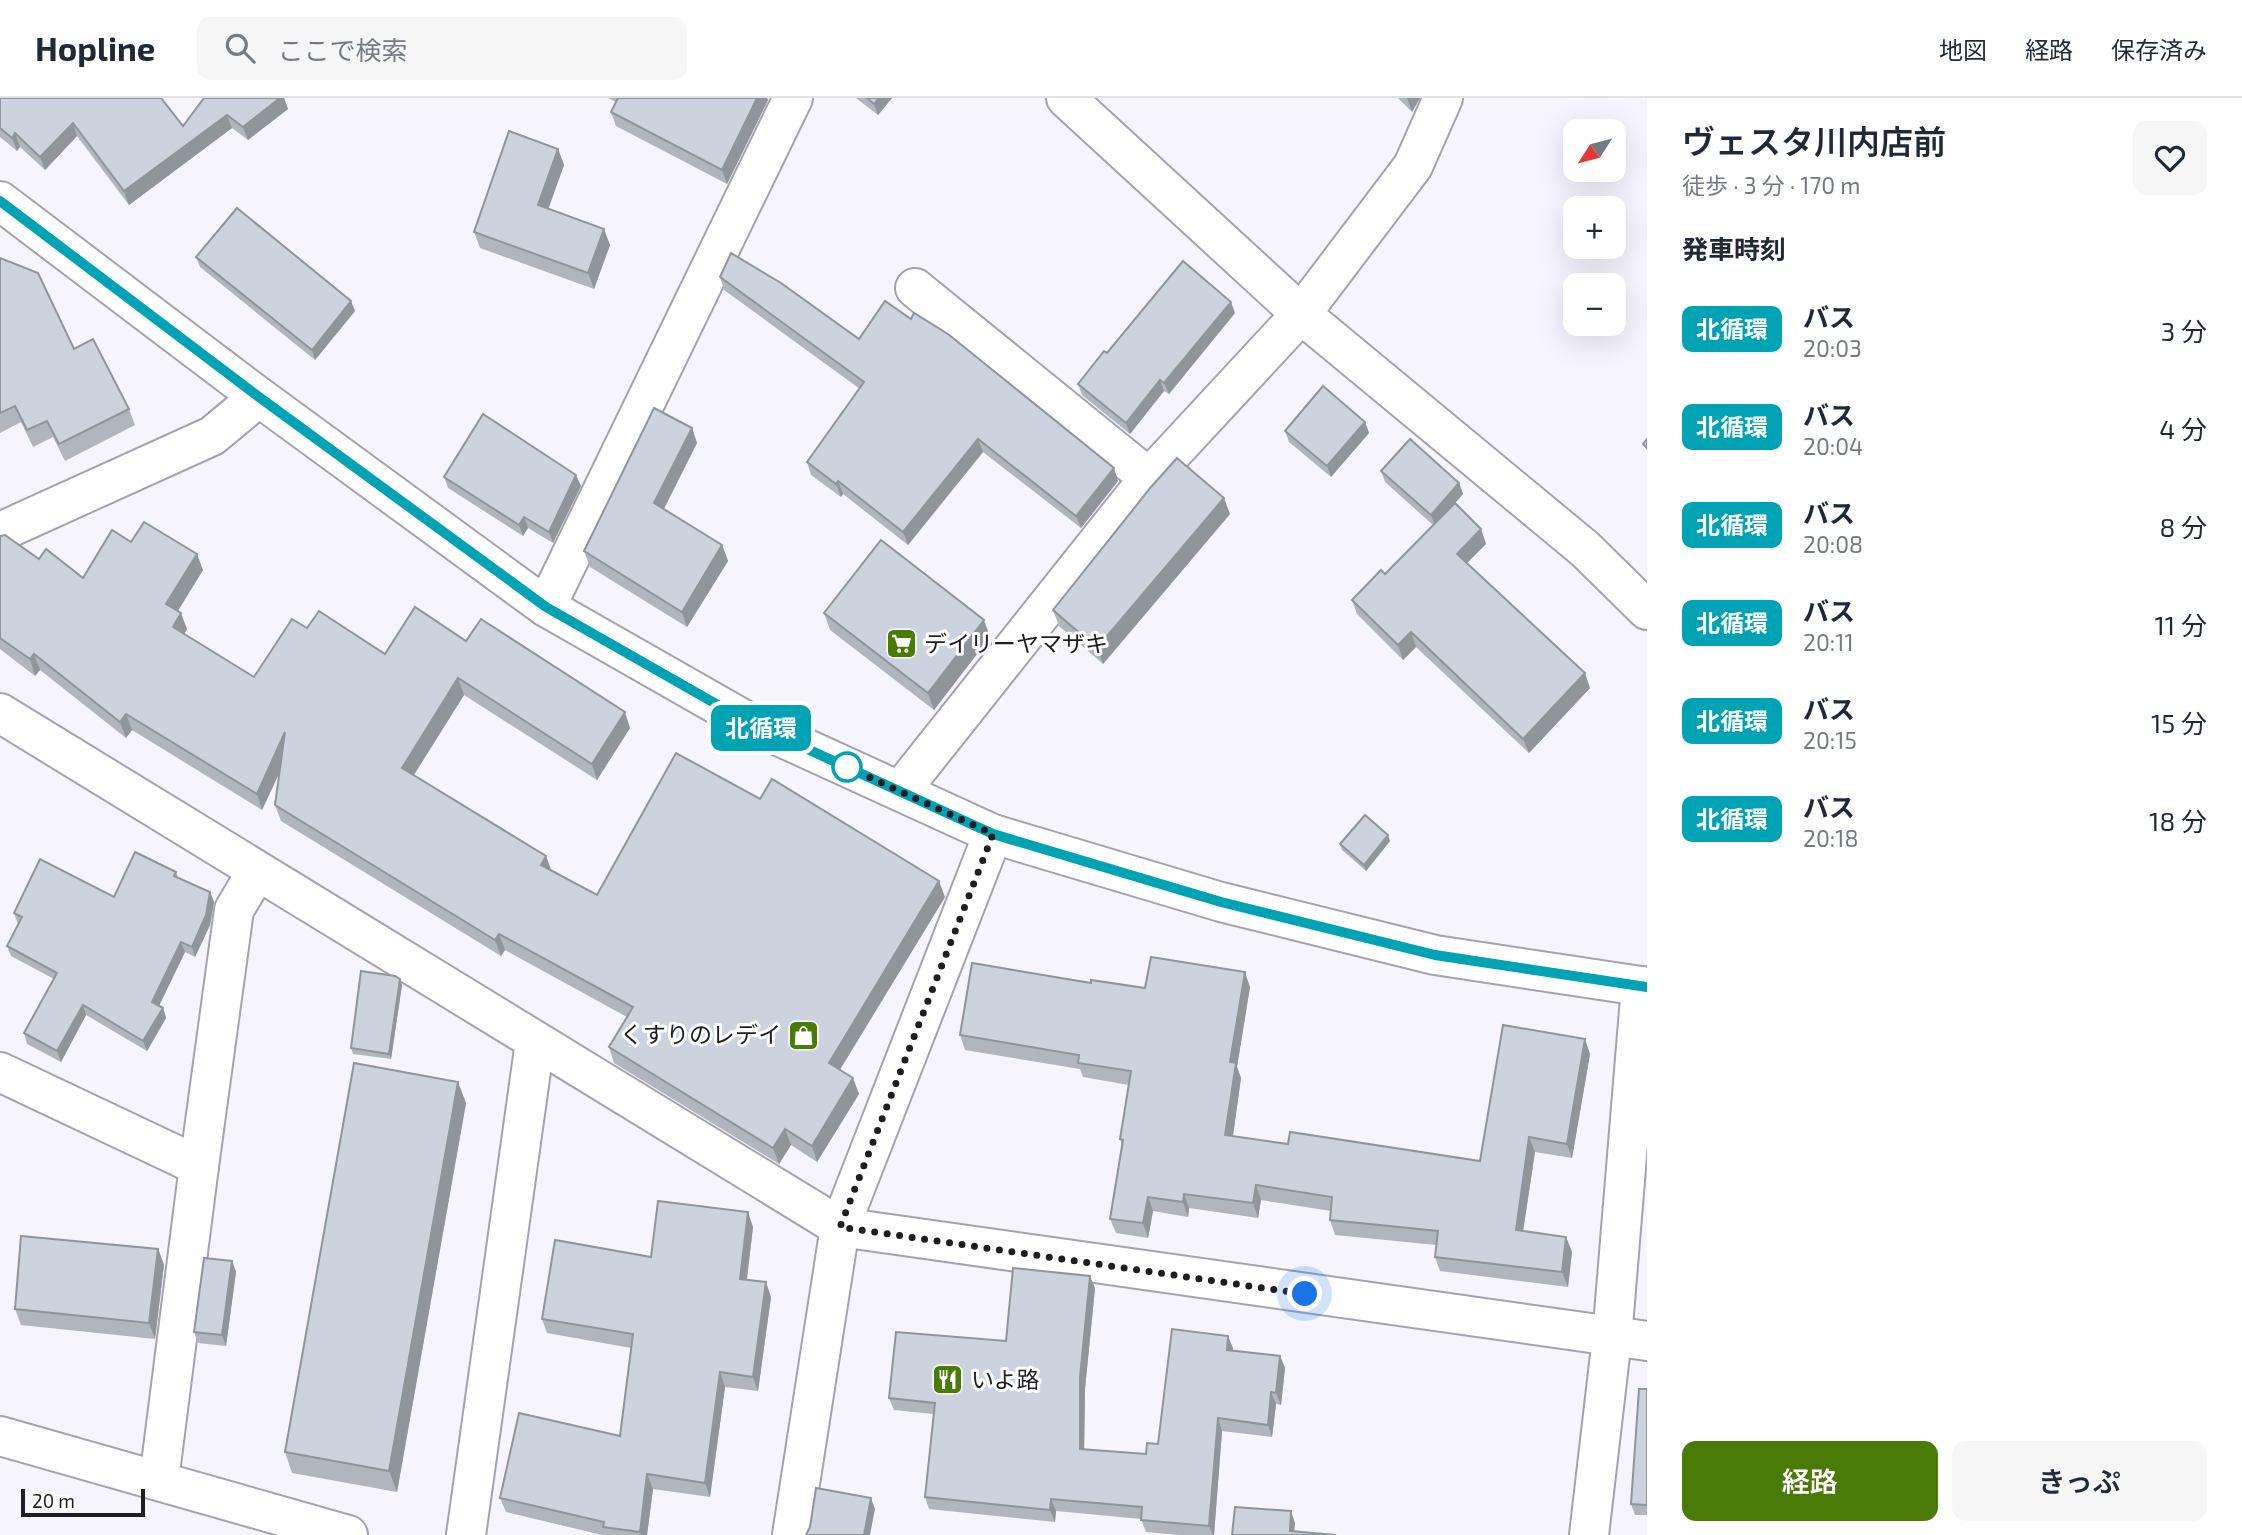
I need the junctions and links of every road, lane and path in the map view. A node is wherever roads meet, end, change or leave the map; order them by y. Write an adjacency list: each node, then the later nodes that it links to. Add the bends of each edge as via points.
1 (793, 98): 10 (street)
2 (1066, 98): 6 (street)
3 (1443, 98): 6 (street, via 1413,166)
4 (0, 201): 7 (street)
5 (915, 288): 8 (street)
6 (1301, 314): 8 (street); 11 (street, via 1585,549)
7 (259, 397): 9 (street, via 212,436); 10 (street)
8 (1149, 478): 13 (street)
9 (0, 532)
10 (546, 607): 13 (street, via 746,721)
11 (1647, 610)
12 (0, 713): 15 (street)
13 (901, 790): 14 (street)
14 (993, 834): 16 (street, via 1221,902 1435,955); 20 (street)
15 (257, 871): 17 (street); 19 (street, via 234,910)
16 (1644, 986): 21 (street)
17 (535, 1042): 20 (street); 25 (street)
18 (0, 1072): 19 (street)
19 (199, 1166): 23 (street)
20 (840, 1227): 21 (street); 26 (street)
21 (1629, 1340): 27 (street)
22 (0, 1436): 23 (street)
23 (159, 1480): 24 (street)
24 (348, 1535)
25 (466, 1535)
26 (792, 1535)
27 (1589, 1535)

